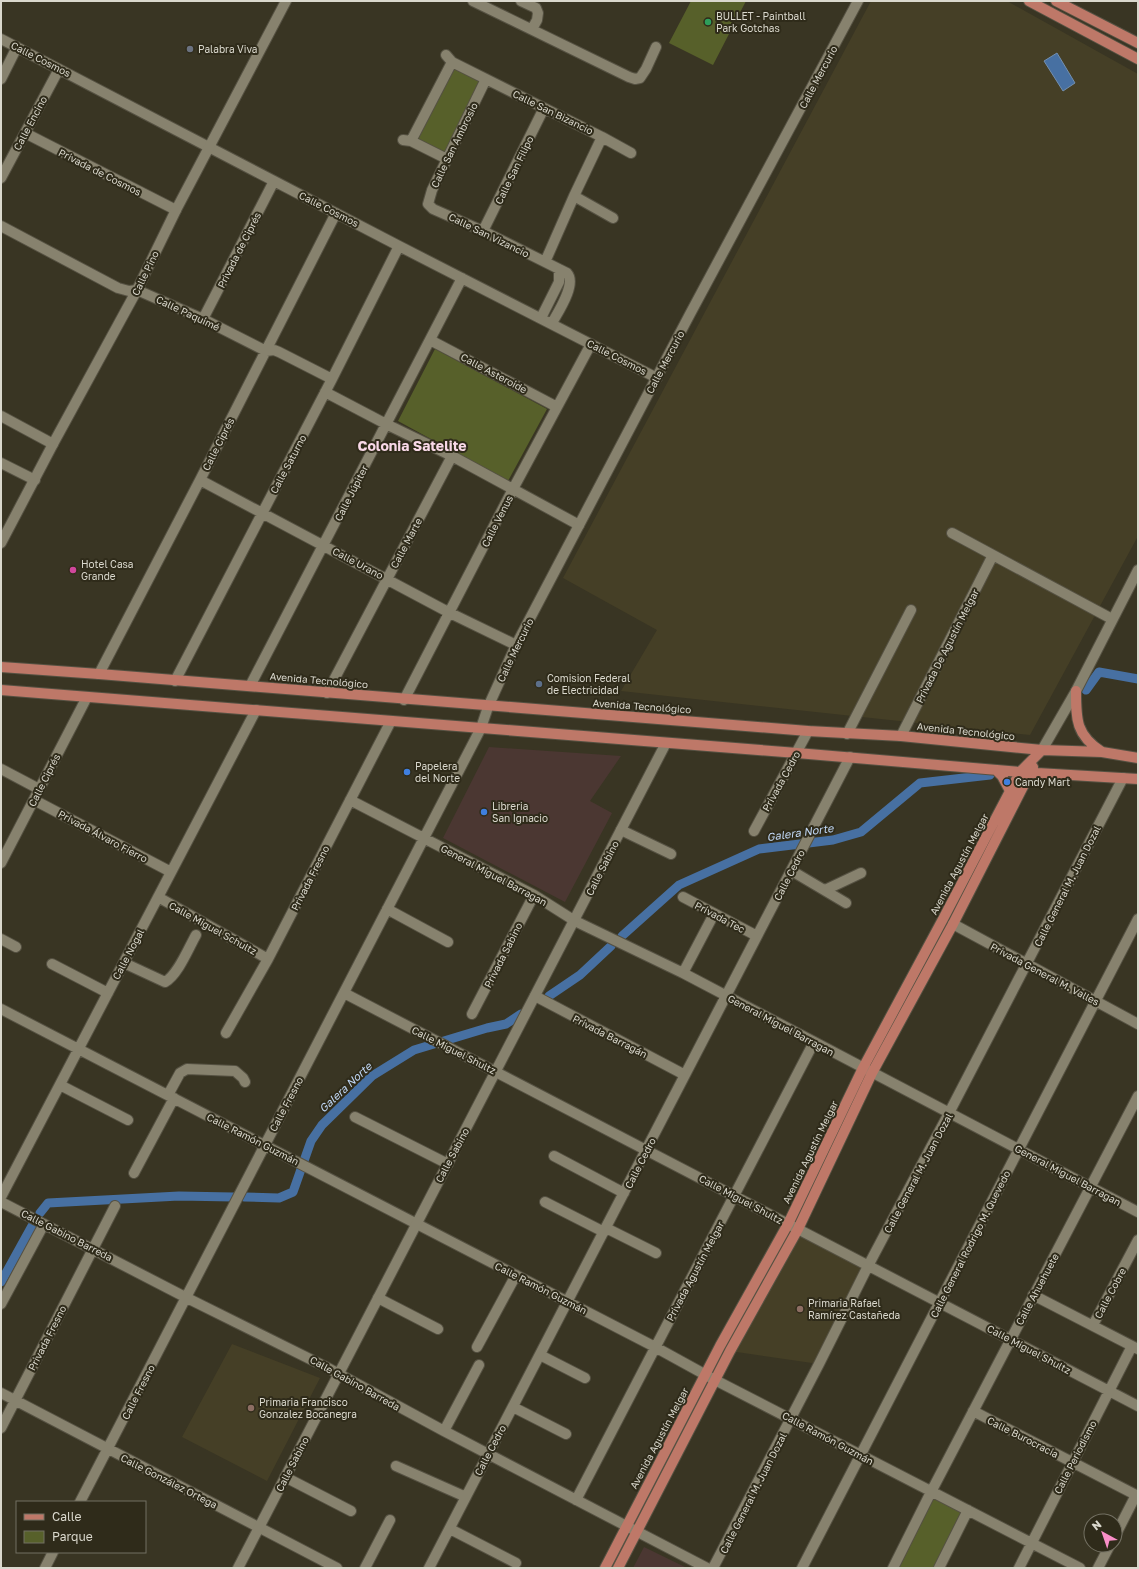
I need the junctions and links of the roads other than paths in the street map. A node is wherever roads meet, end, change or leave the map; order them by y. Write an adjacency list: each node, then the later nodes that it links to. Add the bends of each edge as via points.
1 (286, 1): 19 (street, Calle Pino)
2 (473, 1): 7 (street)
3 (521, 1): 7 (street, via 536,8 538,13)
4 (858, 1): 42 (street, Calle Mercurio)
5 (1029, 1): 12 (main road)
6 (1056, 1): 9 (main road)
7 (532, 29): 11 (street, via 635,79 640,78 646,69)
8 (1, 38): 10 (street, Calle Cosmos)
9 (1138, 43)
10 (17, 47): 13 (street, Calle Cosmos); 14 (street)
11 (656, 47)
12 (1138, 59)
13 (59, 69): 17 (street, Calle Encino); 19 (street, Calle Cosmos)
14 (1, 79)
15 (486, 79): 16 (street, Calle San Bizancio); 21 (street, Calle San Ambrosio); 21 (street, Calle San Bizancio, via 449,58 407,141)
16 (544, 108): 18 (street, Calle San Bizancio); 30 (street, Calle San Filipo)
17 (25, 133): 22 (street, Calle Encino); 26 (street, Privada de Cosmos)
18 (602, 137): 20 (street); 24 (street, Calle San Bizancio)
19 (209, 147): 23 (street, Calle Cosmos); 26 (street, Calle Pino)
20 (631, 153)
21 (448, 159): 25 (street, Calle San Ambrosio, via 428,202)
22 (1, 178)
23 (274, 181): 27 (street, Calle Cosmos); 37 (street, Privada de Ciprés)
24 (574, 196): 28 (street); 32 (street, Calle San Bizancio)
25 (433, 209): 30 (street, Calle San Vizancio)
26 (176, 210): 35 (street, Calle Pino)
27 (336, 213): 31 (street, Calle Cosmos); 41 (street, Calle Ciprés)
28 (613, 218)
29 (1, 226): 35 (street, Calle Paquimé, via 118,288)
30 (483, 231): 32 (street, Calle San Vizancio)
31 (399, 246): 34 (street, Calle Cosmos); 43 (street, Calle Saturno)
32 (545, 262): 33 (street)
33 (559, 269): 36 (street, via 559,282); 38 (street, via 567,273 571,281)
34 (462, 278): 36 (street, Calle Cosmos); 39 (street, Calle Júpiter)
35 (137, 290): 37 (street, Calle Paquimé); 48 (street, Calle Pino)
36 (542, 318): 38 (street, Calle Cosmos)
37 (203, 319): 41 (street, Calle Paquimé)
38 (552, 323): 40 (street, Calle Cosmos)
39 (430, 340): 45 (street, Calle Asteroide); 47 (street, Calle Júpiter)
40 (591, 344): 42 (street, Calle Cosmos); 45 (street, Calle Venus)
41 (266, 351): 43 (street, Calle Paquimé, via 279,352); 52 (street, Calle Ciprés)
42 (657, 378): 55 (street, Calle Mercurio)
43 (332, 379): 44 (street, Calle Saturno)
44 (325, 392): 47 (street); 54 (street, Calle Saturno)
45 (557, 407): 53 (street, Calle Venus)
46 (1, 416): 48 (street)
47 (386, 424): 49 (street); 58 (street, Calle Júpiter)
48 (53, 444): 51 (street, Calle Pino)
49 (452, 456): 53 (street); 61 (street, Calle Marte)
50 (1, 463): 51 (street)
51 (34, 480): 57 (street, Calle Pino)
52 (200, 480): 54 (street, Calle Urano); 67 (street, Calle Ciprés)
53 (513, 489): 55 (street); 63 (street, Calle Venus)
54 (262, 513): 58 (street, Calle Urano); 68 (street, Calle Saturno)
55 (580, 525): 65 (street, Calle Mercurio)
56 (952, 533): 59 (street)
57 (1, 543)
58 (324, 545): 61 (street, Calle Urano); 69 (street, Calle Júpiter)
59 (993, 555): 64 (street); 81 (street, Privada De Agustín Melgar)
60 (1138, 570): 64 (street, Avenida Agustín Melgar)
61 (387, 579): 63 (street, Calle Urano); 72 (street, Calle Marte)
62 (911, 610): 80 (street)
63 (450, 613): 65 (street, Calle Urano); 74 (street, Calle Venus)
64 (1112, 619): 71 (street, Avenida Agustín Melgar)
65 (516, 645): 75 (street, Calle Mercurio)
66 (1, 667): 67 (main road, Avenida Tecnológico)
67 (99, 674): 68 (main road, Avenida Tecnológico)
68 (175, 681): 69 (main road, Avenida Tecnológico)
69 (250, 686): 72 (main road, Avenida Tecnológico)
70 (1, 690): 73 (main road)
71 (1076, 691): 83 (street, Avenida Agustín Melgar); 84 (main road, via 1079,727 1091,745)
72 (327, 693): 74 (main road, Avenida Tecnológico)
73 (87, 697): 76 (main road); 94 (street, Calle Ciprés)
74 (404, 700): 75 (main road, Avenida Tecnológico)
75 (488, 706): 78 (street, Calle Mercurio); 79 (main road, Avenida Tecnológico)
76 (256, 710): 77 (main road); 104 (street, Calle Nogal)
77 (391, 721): 78 (main road); 97 (street, Privada Fresno)
78 (481, 728): 82 (main road); 100 (street, Calle Fresno)
79 (808, 731): 80 (main road, Avenida Tecnológico); 85 (street, Privada Cedro)
80 (847, 734): 81 (main road, Avenida Tecnológico)
81 (901, 736): 83 (main road, Avenida Tecnológico)
82 (666, 743): 85 (main road); 98 (street, Calle Sabino)
83 (1042, 750): 84 (main road, Avenida Tecnológico); 90 (main road, Avenida Agustín Melgar); 91 (main road, Avenida Agustín Melgar)
84 (1102, 752): 87 (main road, Avenida Tecnológico)
85 (798, 753): 86 (main road); 99 (street, Privada Cedro)
86 (850, 757): 89 (main road); 103 (street, Calle Cedro)
87 (1138, 758)
88 (1, 769): 94 (street)
89 (996, 770): 90 (main road); 95 (main road)
90 (1020, 772): 91 (main road); 95 (main road, Avenida Agustín Melgar)
91 (1030, 773): 92 (main road); 115 (main road, Avenida Agustín Melgar)
92 (1123, 778): 93 (main road); 124 (street, Calle General M. Juan Dozal)
93 (1138, 779)
94 (39, 789): 96 (street, Calle Ciprés)
95 (1010, 791): 137 (main road, Avenida Agustín Melgar)
96 (34, 800): 102 (street, Calle Ciprés); 104 (street, Privada Álvaro Fierro)
97 (350, 800): 100 (street, General Miguel Barragan); 121 (street, Privada Fresno)
98 (621, 830): 101 (street); 114 (street, Calle Sabino)
99 (754, 831)
100 (425, 838): 107 (street, General Miguel Barragan); 111 (street, Calle Fresno)
101 (671, 854)
102 (1, 863)
103 (792, 871): 106 (street); 117 (street, Calle Cedro)
104 (171, 872): 108 (street, Calle Nogal)
105 (861, 873): 106 (street)
106 (825, 890): 110 (street)
107 (534, 895): 114 (street, General Miguel Barragan); 132 (street, Privada Sabino)
108 (158, 897): 121 (street, Calle Miguel Schultz); 122 (street, Calle Nogal)
109 (683, 897): 112 (street, Privada Tec)
110 (846, 903)
111 (387, 909): 119 (street); 127 (street, Calle Fresno)
112 (714, 914): 117 (street, Privada Tec); 125 (street)
113 (1138, 919): 130 (street, Calle General Rodrigo M. Quevedo)
114 (574, 921): 125 (street, General Miguel Barragan); 128 (street, Calle Sabino)
115 (953, 924): 124 (street, Privada General M. Valles); 137 (main road, Avenida Agustín Melgar)
116 (196, 934): 122 (street, via 174,973 165,982)
117 (757, 936): 129 (street, Calle Cedro)
118 (1, 939): 120 (street)
119 (448, 942)
120 (16, 947)
121 (268, 959): 134 (street, Privada Fresno)
122 (124, 963): 126 (street, Calle Nogal)
123 (52, 964): 126 (street)
124 (1027, 964): 130 (street, Privada General M. Valles); 144 (street, Calle General M. Juan Dozal)
125 (683, 973): 129 (street, General Miguel Barragan)
126 (108, 993): 136 (street, Calle Nogal)
127 (344, 993): 138 (street, Calle Miguel Shultz); 147 (street, Calle Fresno)
128 (535, 996): 138 (street, Calle Sabino); 139 (street, Privada Barragán)
129 (726, 996): 135 (street, General Miguel Barragan); 139 (street, Calle Cedro)
130 (1096, 1001): 133 (street, Privada General M. Valles); 148 (street, Calle General Rodrigo M. Quevedo)
131 (1, 1009): 136 (street, Calle Ramón Guzmán)
132 (472, 1014)
133 (1138, 1024)
134 (226, 1033)
135 (814, 1042): 137 (street, General Miguel Barragan); 155 (street, Privada Agustín Melgar)
136 (78, 1049): 141 (street, Calle Nogal); 143 (street, Calle Ramón Guzmán)
137 (868, 1071): 144 (street, General Miguel Barragan); 163 (main road, Avenida Agustín Melgar); 164 (main road, Avenida Agustín Melgar)
138 (496, 1072): 149 (street, Calle Miguel Shultz); 151 (street, Calle Sabino)
139 (686, 1075): 149 (street, Calle Cedro)
140 (245, 1082): 143 (street, via 235,1071 187,1069 180,1073)
141 (60, 1085): 146 (street); 156 (street, Calle Nogal)
142 (1138, 1096): 153 (street, Calle Ahuehuete)
143 (171, 1097): 147 (street, Calle Ramón Guzmán); 152 (street)
144 (950, 1113): 148 (street, General Miguel Barragan); 169 (street, Calle General M. Juan Dozal)
145 (355, 1117): 151 (street)
146 (128, 1120)
147 (265, 1145): 162 (street, Calle Ramón Guzmán); 172 (street, Calle Fresno)
148 (1019, 1149): 153 (street, General Miguel Barragan); 175 (street, Calle General Rodrigo M. Quevedo)
149 (646, 1150): 154 (street, Calle Cedro); 155 (street, Calle Miguel Shultz)
150 (554, 1156): 154 (street)
151 (448, 1164): 162 (street, Calle Sabino)
152 (134, 1173)
153 (1090, 1187): 160 (street, General Miguel Barragan); 171 (street, Calle Ahuehuete)
154 (624, 1193): 165 (street, Calle Cedro)
155 (734, 1195): 163 (street, Calle Miguel Shultz); 181 (street, Privada Agustín Melgar)
156 (1, 1197)
157 (1, 1202): 161 (street, Calle Gabino Barreda)
158 (545, 1202): 165 (street)
159 (115, 1206): 167 (street, Privada Fresno)
160 (1138, 1212)
161 (44, 1224): 167 (street, Calle Gabino Barreda); 176 (street)
162 (417, 1224): 170 (street, Calle Ramón Guzmán); 173 (street, Calle Sabino)
163 (788, 1224): 164 (street, Calle Miguel Shultz); 186 (main road, Avenida Agustín Melgar)
164 (798, 1229): 169 (street, Calle Miguel Shultz); 188 (main road, Avenida Agustín Melgar)
165 (605, 1230): 168 (street); 174 (street, Calle Cedro)
166 (1138, 1240): 177 (street, Calle Cobre)
167 (93, 1249): 172 (street, Calle Gabino Barreda); 191 (street, Privada Fresno)
168 (656, 1253)
169 (868, 1266): 175 (street, Calle Miguel Shultz); 195 (street, Calle General M. Juan Dozal)
170 (516, 1275): 174 (street, Calle Ramón Guzmán); 180 (street)
171 (1034, 1295): 177 (street); 179 (street, Calle Ahuehuete)
172 (187, 1298): 185 (street, Calle Gabino Barreda); 199 (street, Calle Fresno)
173 (378, 1298): 178 (street); 185 (street, Calle Sabino)
174 (567, 1302): 181 (street, Calle Ramón Guzmán); 183 (street, Calle Cedro)
175 (939, 1303): 179 (street, Calle Miguel Shultz); 201 (street, Calle General Rodrigo M. Quevedo)
176 (1, 1304)
177 (1093, 1325): 182 (street)
178 (438, 1329)
179 (1010, 1339): 189 (street, Calle Miguel Shultz); 194 (street, Calle Ahuehuete)
180 (477, 1347)
181 (655, 1348): 186 (street, Calle Ramón Guzmán); 208 (street, Privada Agustín Melgar)
182 (1135, 1348): 189 (street, Calle Periodismo)
183 (540, 1355): 187 (street); 193 (street, Calle Cedro)
184 (479, 1366): 197 (street)
185 (338, 1374): 197 (street, Calle Gabino Barreda); 204 (street, Calle Sabino)
186 (706, 1375): 188 (street, Calle Ramón Guzmán); 214 (main road, Avenida Agustín Melgar)
187 (585, 1378)
188 (715, 1380): 195 (street, Calle Ramón Guzmán); 217 (main road, Avenida Agustín Melgar)
189 (1109, 1391): 192 (street, Calle Miguel Shultz); 202 (street, Calle Periodismo)
190 (1, 1393): 191 (street, Calle González Ortega)
191 (16, 1400): 196 (street, Privada Fresno); 199 (street, Calle González Ortega)
192 (1138, 1406)
193 (513, 1407): 198 (street); 200 (street, Calle Cedro)
194 (973, 1411): 202 (street, Calle Burocracia); 205 (street, Calle Ahuehuete)
195 (791, 1418): 201 (street, Calle Ramón Guzmán); 230 (street, Calle General M. Juan Dozal)
196 (1, 1428)
197 (444, 1431): 200 (street, Calle Gabino Barreda)
198 (566, 1434)
199 (109, 1449): 209 (street, Calle Fresno); 215 (street, Calle González Ortega)
200 (488, 1454): 207 (street, Calle Cedro); 208 (street, Calle Gabino Barreda)
201 (860, 1455): 205 (street, Calle Ramón Guzmán); 231 (street, Calle General Rodrigo M. Quevedo)
202 (1072, 1463): 206 (street, Calle Burocracia); 218 (street, Calle Periodismo)
203 (396, 1466): 207 (street)
204 (285, 1477): 211 (street); 215 (street, Calle Sabino)
205 (931, 1492): 210 (street, Calle Ramón Guzmán); 232 (street, Calle Ahuehuete)
206 (1137, 1496): 213 (street)
207 (466, 1497): 216 (street, Calle Cedro)
208 (576, 1500): 214 (street, Calle Gabino Barreda)
209 (81, 1501)
210 (968, 1510): 218 (street, Calle Ramón Guzmán); 233 (street)
211 (351, 1511)
212 (390, 1520): 225 (street)
213 (1123, 1521)
214 (627, 1526): 217 (street, Calle Gabino Barreda); 227 (main road, Avenida Agustín Melgar)
215 (259, 1527): 223 (street, Calle Sabino); 224 (street, Calle González Ortega)
216 (450, 1529): 221 (street); 226 (street, Calle Cedro)
217 (637, 1532): 228 (main road, Avenida Agustín Melgar); 229 (street, Calle Gabino Barreda)
218 (1032, 1543): 234 (street, Calle Periodismo); 235 (street, Calle Ramón Guzmán)
219 (52, 1553): 222 (street)
220 (1106, 1553): 236 (street)
221 (516, 1563)
222 (45, 1568)
223 (238, 1568)
224 (337, 1568)
225 (365, 1568)
226 (429, 1568)
227 (605, 1568)
228 (618, 1568)
229 (707, 1568)
230 (713, 1568)
231 (802, 1568)
232 (893, 1568)
233 (939, 1568)
234 (1019, 1568)
235 (1080, 1568)
236 (1098, 1568)

